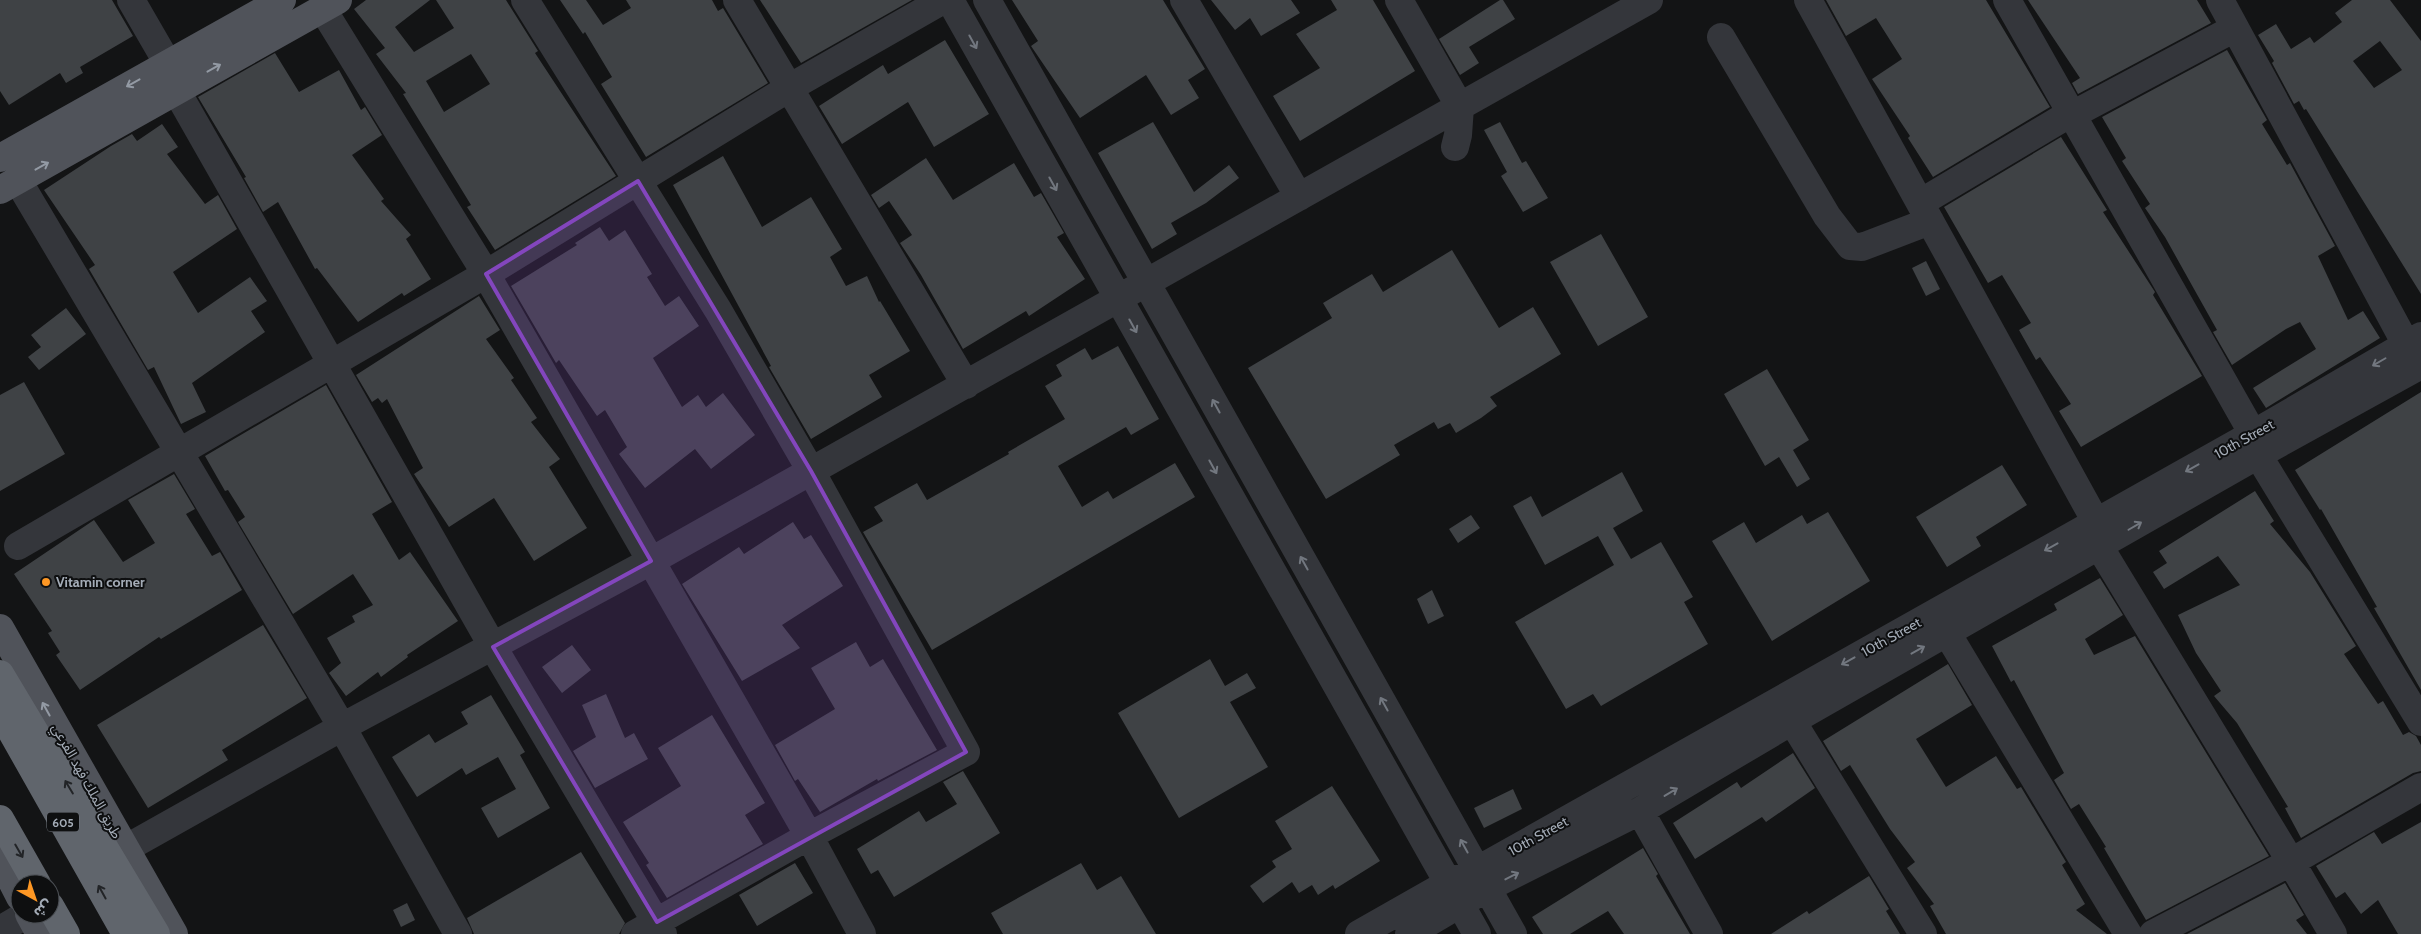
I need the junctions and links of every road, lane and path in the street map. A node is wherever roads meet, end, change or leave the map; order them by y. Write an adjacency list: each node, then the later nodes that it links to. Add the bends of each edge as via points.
1 (131, 0): 18 (street)
2 (282, 0): 18 (main road)
3 (526, 0): 24 (street)
4 (737, 0): 19 (street)
5 (943, 0): 19 (street)
6 (950, 0): 30 (street, one-way to 30)
7 (987, 0): 29 (street)
8 (1184, 0): 26 (street)
9 (1399, 0): 20 (street)
10 (1649, 0): 15 (street)
11 (1808, 0): 27 (street)
12 (2007, 0): 21 (street)
13 (2220, 0): 16 (street)
14 (330, 4): 18 (main road, one-way to 14); 28 (street)
15 (1615, 8): 20 (street)
16 (2235, 28): 21 (street); 31 (street)
17 (1720, 37): 27 (street, via 1827,216 1850,246 1862,246)
18 (176, 75): 23 (main road, one-way to 23); 25 (main road, one-way to 18); 32 (street)
19 (789, 88): 24 (street); 33 (street)
20 (1460, 107): 22 (street); 26 (street)
21 (2072, 114): 27 (street); 34 (street)
22 (1455, 147)
23 (2, 152)
24 (638, 181): 28 (street); 36 (street, via 718,310)
25 (9, 185): 35 (street)
26 (1299, 197): 29 (street)
27 (1925, 212): 37 (street)
28 (486, 274): 32 (street); 39 (street)
29 (1146, 283): 30 (street); 57 (street, one-way to 29)
30 (1118, 300): 33 (street); 58 (street, one-way to 58)
31 (2416, 361): 34 (street, 10th Street)
32 (331, 365): 35 (street); 42 (street)
33 (966, 384): 36 (street)
34 (2256, 444): 37 (street, 10th Street); 46 (street)
35 (180, 452): 38 (street); 47 (street)
36 (811, 471): 39 (street); 51 (street, via 966,752)
37 (2098, 534): 41 (street, 10th Street); 54 (street); 57 (street, 10th Street, one-way to 57)
38 (18, 546)
39 (651, 561): 42 (street); 51 (street)
40 (0, 628): 52 (main road, طريق الملك فهد الفرعي, one-way to 40)
41 (1947, 634): 45 (street, 10th Street, one-way to 41); 71 (street)
42 (493, 647): 47 (street); 59 (street)
43 (0, 674): 61 (highway, one-way to 43)
44 (0, 711): 60 (highway, 605, one-way to 44)
45 (1792, 721): 49 (street, 10th Street, one-way to 45); 70 (street)
46 (2421, 722)
47 (342, 727): 52 (street); 63 (street)
48 (2421, 787): 54 (street)
49 (1640, 811): 57 (street, 10th Street, one-way to 49); 69 (street)
50 (0, 819): 55 (highway, one-way to 55)
51 (809, 836): 59 (street); 64 (street)
52 (125, 849): 62 (main road, طريق الملك فهد الفرعي)
53 (0, 858): 56 (main road)
54 (2291, 862): 72 (street); 73 (street)
55 (31, 874)
56 (10, 878)
57 (1482, 879): 58 (street, 10th Street); 68 (street)
58 (1454, 894): 65 (street, 10th Street); 66 (street, 10th Street); 67 (street)
59 (652, 930)
60 (126, 934)
61 (156, 934)
62 (174, 934)
63 (458, 934)
64 (862, 934)
65 (1359, 934)
66 (1409, 934)
67 (1477, 934)
68 (1513, 934)
69 (1709, 934)
70 (1923, 934)
71 (2128, 934)
72 (2154, 934)
73 (2333, 934)

